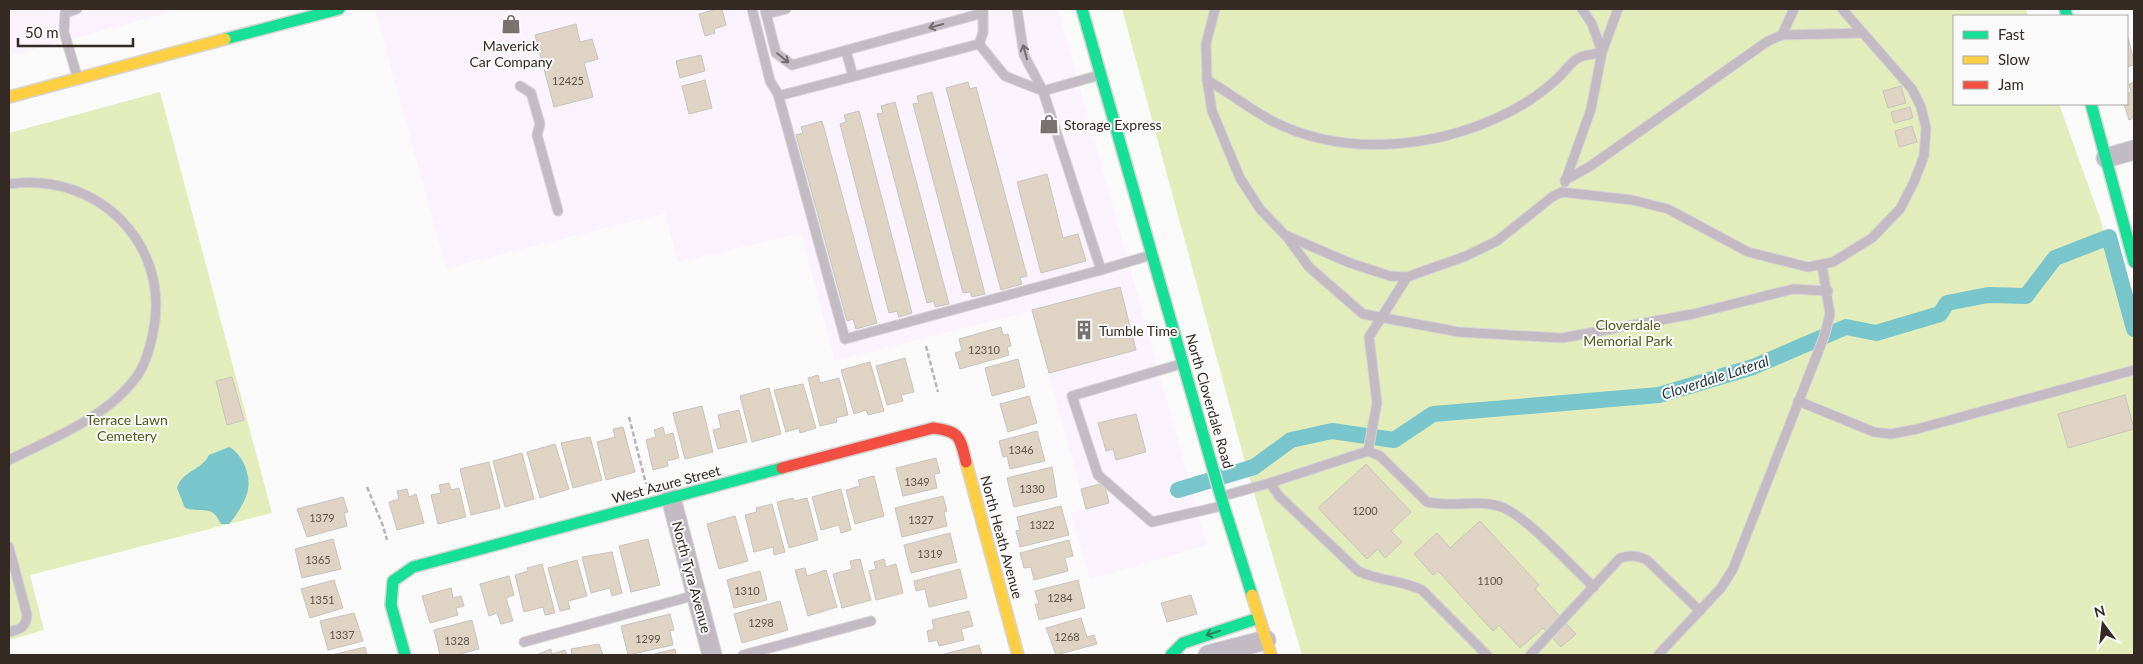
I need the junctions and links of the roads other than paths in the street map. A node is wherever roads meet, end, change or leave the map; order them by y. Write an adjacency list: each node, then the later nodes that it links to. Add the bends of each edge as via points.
1 (77, 9): 23 (lane, via 65,13 64,32)
2 (339, 9): 12 (street)
3 (752, 9): 27 (lane, via 770,81)
4 (786, 9): 13 (lane)
5 (1017, 9): 26 (lane, one-way to 5, via 1024,55)
6 (1082, 9): 21 (street, North Cloverdale Road)
7 (1215, 9): 24 (lane, via 1206,44)
8 (1582, 9): 20 (lane, via 1592,24)
9 (1618, 9): 20 (lane)
10 (1794, 9): 17 (lane)
11 (1842, 9): 16 (lane)
12 (318, 11): 15 (street)
13 (766, 11): 19 (lane, one-way to 19, via 776,53 792,65)
14 (983, 11): 18 (lane, via 983,32); 19 (lane, one-way to 19)
15 (302, 14): 23 (street)
16 (1863, 33): 17 (lane); 39 (lane, via 1912,89 1921,107 1926,128 1924,156 1900,209 1872,238 1833,262)
17 (1782, 35): 32 (lane, via 1768,41 1589,167)
18 (979, 44): 22 (lane); 26 (lane, via 1005,76)
19 (846, 51): 22 (lane)
20 (1602, 52): 24 (lane, via 1578,58 1522,105 1489,121 1416,142 1386,146 1348,143 1300,132 1276,122); 32 (lane, via 1591,109)
21 (1100, 75): 26 (lane); 37 (street, North Cloverdale Road)
22 (853, 76): 27 (lane)
23 (78, 79): 28 (street)
24 (1207, 80): 36 (lane, via 1212,112 1240,178 1260,209)
25 (520, 86): 35 (lane, via 531,93 540,124 537,135)
26 (1043, 91): 40 (lane)
27 (778, 94): 40 (lane, via 845,339)
28 (9, 97)
29 (2091, 105): 31 (street)
30 (2134, 150): 31 (street)
31 (2106, 158): 38 (street)
32 (1565, 180): 34 (lane)
33 (9, 184): 49 (lane, via 30,181 70,188 104,205 134,233 148,260 155,284 157,316 150,347 138,375 113,403)
34 (1562, 192): 39 (lane, via 1632,200 1668,209 1748,252 1787,264); 41 (lane, via 1497,241)
35 (558, 211)
36 (1285, 235): 41 (lane, via 1390,276); 43 (lane, via 1310,267 1333,289 1363,314)
37 (1153, 255): 40 (lane); 44 (street, North Cloverdale Road)
38 (2134, 262)
39 (1822, 265): 42 (lane)
40 (1101, 270)
41 (1407, 277): 43 (lane)
42 (1828, 292): 43 (lane, via 1793,289 1693,314 1562,338 1459,332); 46 (lane, via 1830,314)
43 (1380, 318): 48 (lane, via 1369,337 1377,403)
44 (1184, 364): 52 (street, North Cloverdale Road); 52 (lane, via 1072,396 1098,475 1152,522)
45 (2134, 370): 46 (lane, via 1891,434 1874,432)
46 (1798, 401): 56 (lane, via 1733,569)
47 (950, 430): 51 (street, West Azure Street, via 933,428); 65 (street, North Heath Avenue, via 960,438)
48 (1368, 451): 50 (lane); 54 (lane, via 1380,456 1428,502 1504,508 1525,523)
49 (9, 460)
50 (1270, 484): 52 (lane); 68 (lane, via 1358,571 1422,590)
51 (671, 498): 55 (street, North Tyra Avenue); 62 (street, West Azure Street, via 414,567 393,581 391,605)
52 (1222, 501): 57 (street, North Cloverdale Road)
53 (9, 547): 59 (lane, via 27,615 21,629)
54 (1594, 587): 56 (lane, via 1620,558 1639,556); 69 (lane)
55 (696, 595): 60 (lane); 63 (street, North Tyra Avenue)
56 (1700, 611): 70 (lane)
57 (1259, 618): 61 (street, North Cloverdale Road); 66 (street, one-way to 66, via 1183,643)
58 (871, 621): 64 (lane)
59 (9, 632)
60 (524, 642)
61 (1268, 647): 67 (street)
62 (405, 655)
63 (712, 655)
64 (743, 655)
65 (1018, 655)
66 (1171, 655)
67 (1208, 655)
68 (1487, 655)
69 (1530, 655)
70 (1658, 655)

